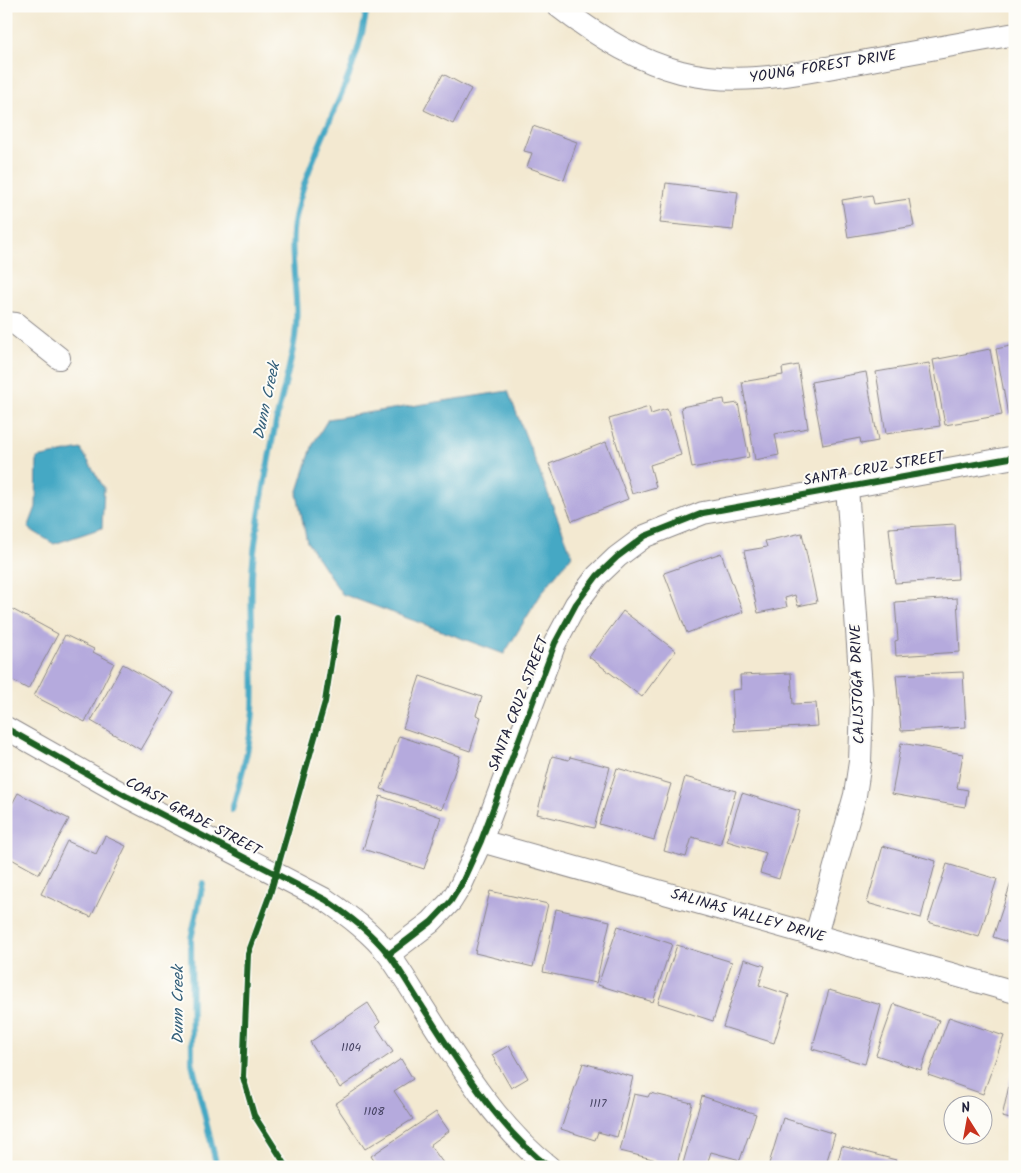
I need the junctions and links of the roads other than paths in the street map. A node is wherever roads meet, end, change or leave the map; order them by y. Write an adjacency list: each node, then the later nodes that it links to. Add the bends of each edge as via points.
1 (558, 6): 2 (street, YOUNG FOREST DRIVE, via 619,46 654,63 682,72 725,79 770,78)
2 (1015, 34)
3 (6, 322): 4 (street, via 16,324)
4 (59, 358)
5 (1015, 458): 6 (street, SANTA CRUZ STREET)
6 (847, 487): 8 (street, SANTA CRUZ STREET, via 703,513 645,536 596,576 555,643); 9 (street, CALISTOGA DRIVE, via 862,702 861,754 855,795)
7 (6, 728): 10 (street, COAST GRADE STREET, via 128,797 326,900 366,930)
8 (481, 841): 9 (street, SALINAS VALLEY DRIVE); 10 (street, SANTA CRUZ STREET, via 451,901 431,922)
9 (816, 935): 11 (street, SALINAS VALLEY DRIVE)
10 (389, 954): 12 (street, COAST GRADE STREET, via 500,1120)
11 (1015, 992)
12 (549, 1167)

